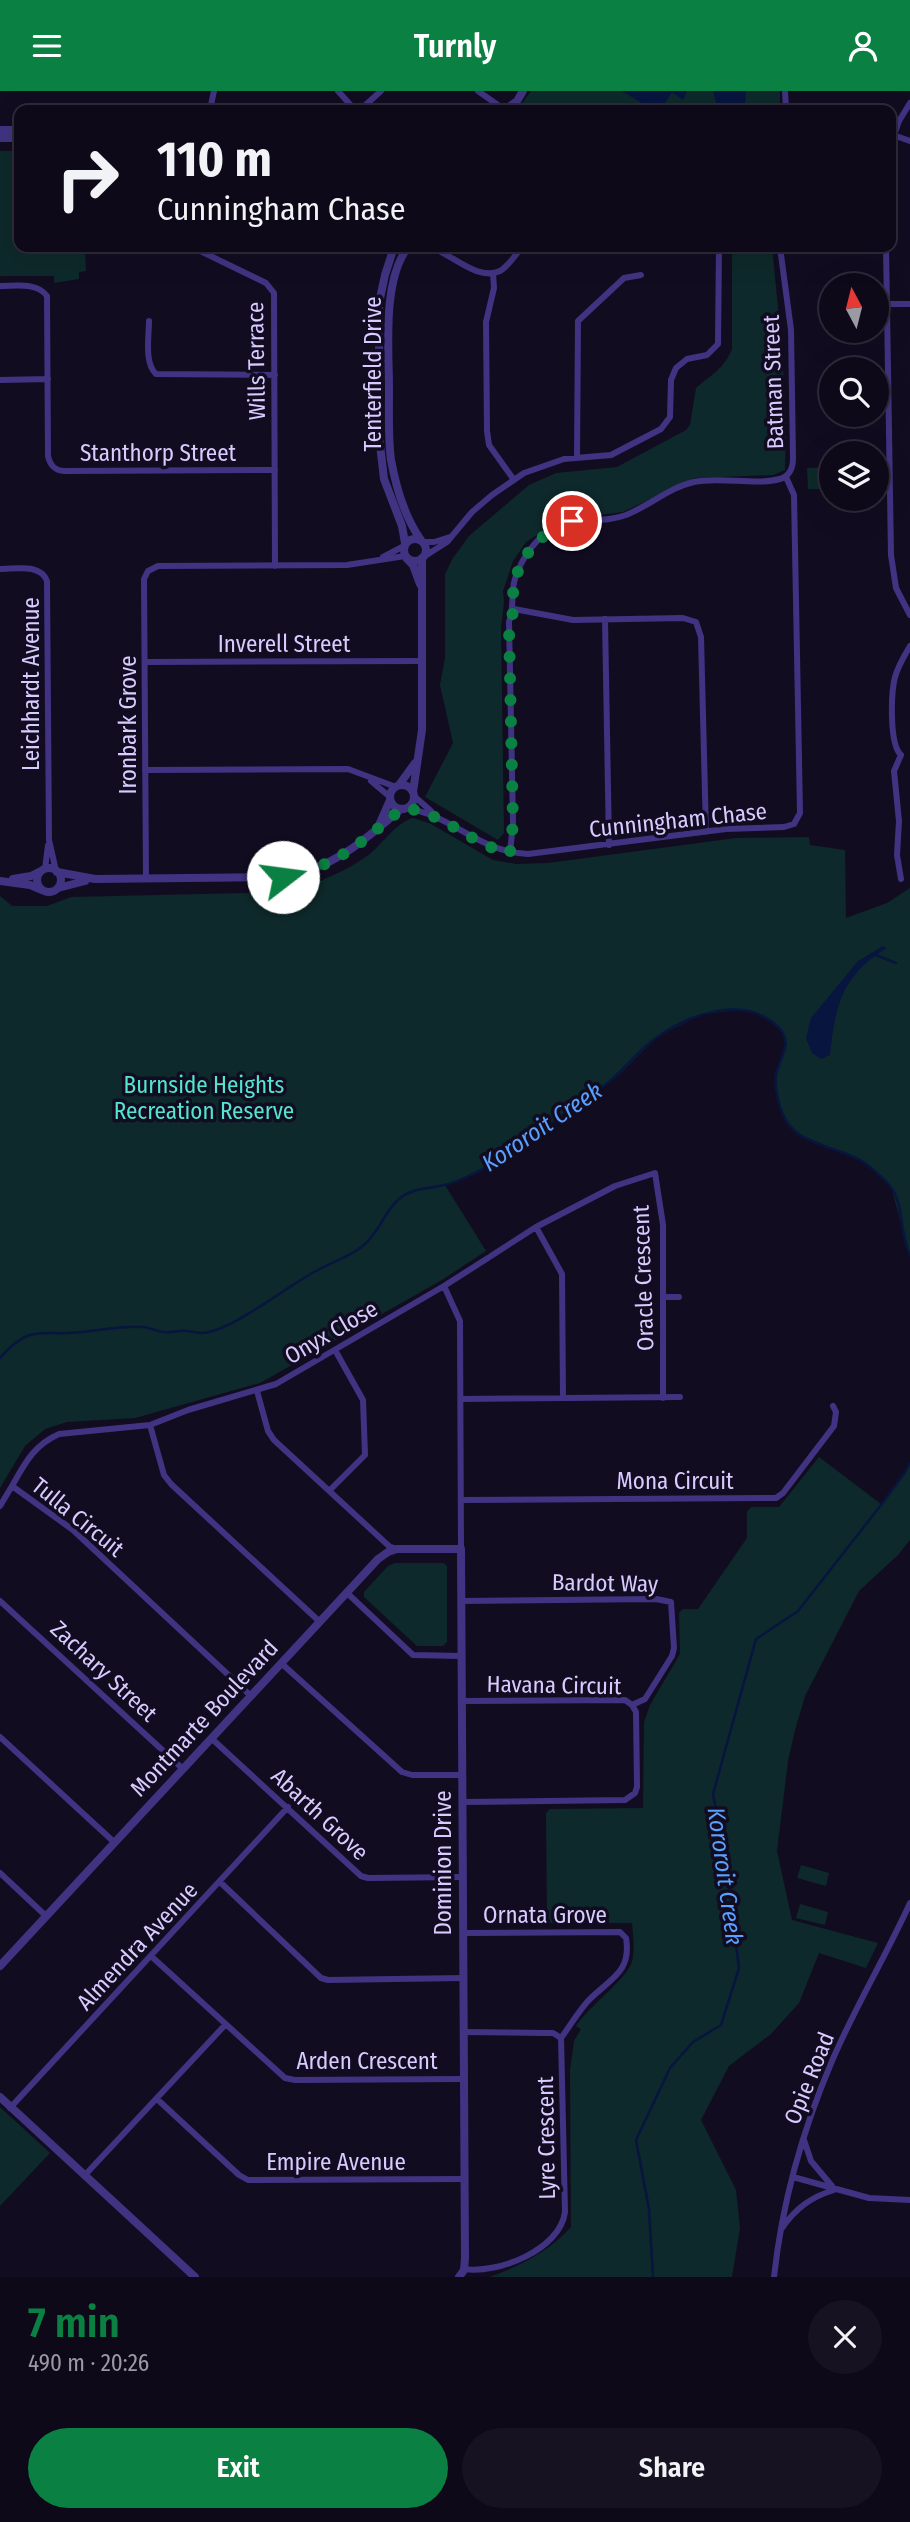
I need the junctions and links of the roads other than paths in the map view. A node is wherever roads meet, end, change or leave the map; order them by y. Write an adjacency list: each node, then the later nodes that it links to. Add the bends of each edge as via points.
1 (338, 91): 6 (street)
2 (382, 91): 7 (street)
3 (478, 91): 8 (street)
4 (523, 91): 9 (street)
5 (910, 103): 10 (street)
6 (351, 105)
7 (366, 105)
8 (498, 105)
9 (512, 105)
10 (896, 129)
11 (202, 252): 27 (street, Wills Terrace, via 273,289)
12 (392, 252): 36 (street, Tenterfield Drive, via 379,303 379,436 384,479)
13 (405, 252): 35 (street, Tenterfield Drive, via 390,306 390,444 399,492)
14 (442, 252): 19 (street, via 476,270)
15 (518, 252): 19 (street)
16 (719, 252): 30 (street, via 718,344 708,355 687,359 676,368 667,423 611,455)
17 (781, 252): 32 (street, Batman Street, via 791,330 793,466)
18 (886, 252): 20 (street)
19 (493, 273): 33 (street, via 486,322 487,431 489,445)
20 (886, 273)
21 (641, 275): 30 (street, via 624,278 578,321)
22 (0, 286): 28 (street, Stanthorp Street, via 35,287 48,301)
23 (889, 304): 24 (street)
24 (910, 304)
25 (149, 321): 27 (street, via 150,369 156,374)
26 (888, 343): 44 (street, via 892,567)
27 (275, 375): 31 (street, Wills Terrace)
28 (48, 379): 29 (street); 31 (street, Stanthorp Street, via 48,456 56,469)
29 (0, 380)
30 (577, 458): 33 (street, via 544,464)
31 (275, 470): 40 (street, Wills Terrace)
32 (786, 477): 43 (street, Batman Street, via 692,482 623,516 563,524 540,538 525,557 514,585); 59 (street, Cunningham Chase, via 794,495 799,817 784,827)
33 (514, 479): 34 (street, via 472,512)
34 (452, 537): 35 (street); 38 (street)
35 (422, 541): 36 (street, via 415,538); 38 (street, via 426,548)
36 (405, 544): 37 (street); 39 (street)
37 (406, 557): 38 (street, via 415,561); 39 (street); 42 (street)
38 (423, 557): 42 (street)
39 (372, 562): 40 (street)
40 (275, 566): 48 (street, Ironbark Grove, via 158,566 148,571 144,579)
41 (0, 569): 61 (street, Leichhardt Avenue, via 36,569 47,581)
42 (422, 590): 47 (street)
43 (514, 609): 45 (street, via 566,619); 63 (street, Batman Street, via 509,628)
44 (910, 615)
45 (605, 619): 59 (street, via 690,618 698,624); 62 (street)
46 (910, 646): 49 (street, via 894,685 894,744)
47 (423, 661): 48 (street, Inverell Street); 51 (street, via 422,730)
48 (145, 662): 52 (street, Ironbark Grove)
49 (901, 755): 50 (street); 68 (street, via 894,771)
50 (910, 757)
51 (416, 761): 54 (street); 55 (street)
52 (145, 770): 53 (street, via 341,769); 67 (street, Ironbark Grove)
53 (361, 774): 54 (street); 56 (street)
54 (397, 786): 55 (street, via 407,786); 56 (street)
55 (413, 794): 57 (street, via 412,802); 58 (street, Cunningham Chase)
56 (390, 799): 57 (street); 60 (street)
57 (403, 808): 58 (street, Cunningham Chase); 60 (street)
58 (435, 815): 63 (street, Cunningham Chase)
59 (706, 832): 62 (street, Cunningham Chase)
60 (373, 833): 67 (street, via 338,859 298,874 268,879)
61 (49, 839): 64 (street, Leichhardt Avenue); 65 (street, Leichhardt Avenue)
62 (609, 845): 63 (street, Cunningham Chase)
63 (510, 853)
64 (43, 870): 65 (street); 69 (street, via 29,877); 71 (street, via 37,881)
65 (56, 871): 66 (street); 70 (street, via 61,879)
66 (95, 879): 67 (street); 70 (street)
67 (146, 879)
68 (901, 879)
69 (0, 880): 71 (street)
70 (58, 888): 71 (street)
71 (43, 890)
72 (654, 1173): 73 (street); 74 (street, Oracle Crescent, via 615,1186); 77 (street, Oracle Crescent, via 663,1225)
73 (665, 1173)
74 (536, 1227): 75 (street, Oracle Crescent); 81 (street, via 562,1274)
75 (490, 1257): 76 (street, Onyx Close)
76 (444, 1286): 79 (street, Onyx Close); 84 (street, Dominion Drive, via 460,1321)
77 (663, 1297): 78 (street); 82 (street, Oracle Crescent)
78 (679, 1297)
79 (335, 1350): 80 (street, Onyx Close); 89 (street, via 363,1400 365,1455)
80 (257, 1391): 86 (street, Onyx Close); 89 (street, via 274,1440)
81 (563, 1398): 82 (street); 84 (street)
82 (663, 1398): 83 (street)
83 (680, 1398)
84 (461, 1399): 90 (street, Dominion Drive)
85 (833, 1406): 90 (street, Mona Circuit, via 834,1426 776,1499)
86 (181, 1413): 87 (street, Tulla Circuit)
87 (150, 1425): 88 (street, Tulla Circuit, via 47,1439 31,1453); 97 (street, via 164,1475 171,1484)
88 (12, 1486): 91 (street); 100 (street, Tulla Circuit, via 73,1530)
89 (328, 1491): 92 (street)
90 (461, 1500): 93 (street, Dominion Drive)
91 (0, 1506)
92 (397, 1549): 93 (street); 94 (street, Montmarte Boulevard, via 378,1559)
93 (461, 1549): 96 (street, Dominion Drive)
94 (346, 1592): 97 (street, Montmarte Boulevard); 98 (street, via 413,1655)
95 (0, 1601): 105 (street, Zachary Street)
96 (461, 1601): 98 (street, Dominion Drive); 102 (street, Bardot Way, via 671,1602 672,1657 645,1699)
97 (320, 1622): 99 (street, Montmarte Boulevard)
98 (461, 1656): 101 (street, Dominion Drive)
99 (281, 1663): 100 (street, Montmarte Boulevard); 106 (street, via 402,1772)
100 (251, 1696): 104 (street, Montmarte Boulevard)
101 (461, 1701): 102 (street, Havana Circuit, via 625,1700); 106 (street, Dominion Drive)
102 (632, 1705): 107 (street, Havana Circuit, via 636,1712 637,1787 632,1797)
103 (0, 1737): 109 (street)
104 (211, 1738): 105 (street, Montmarte Boulevard); 108 (street, Abarth Grove)
105 (183, 1769): 109 (street, Montmarte Boulevard)
106 (462, 1775): 107 (street, Dominion Drive)
107 (462, 1802): 111 (street, Dominion Drive)
108 (288, 1807): 111 (street, Abarth Grove, via 361,1876); 112 (street, Almendra Avenue)
109 (114, 1842): 114 (street, Montmarte Boulevard)
110 (0, 1873): 114 (street)
111 (463, 1877): 115 (street, Dominion Drive)
112 (220, 1882): 116 (street, Almendra Avenue); 118 (street, via 328,1980)
113 (910, 1903): 126 (street, Opie Road, via 833,2059)
114 (46, 1916): 117 (street, Montmarte Boulevard)
115 (463, 1933): 118 (street, Dominion Drive); 121 (street, Ornata Grove, via 620,1932 626,1938 627,1958 619,1974 586,2003)
116 (151, 1957): 119 (street, Arden Crescent); 125 (street, Almendra Avenue)
117 (0, 1966)
118 (463, 1979): 120 (street, Dominion Drive)
119 (225, 2025): 122 (street, Arden Crescent, via 289,2080); 124 (street)
120 (463, 2032): 121 (street, via 545,2032); 122 (street, Dominion Drive)
121 (561, 2038): 133 (street, Lyre Crescent, via 562,2224 553,2236 512,2262 481,2271)
122 (463, 2078): 129 (street, Dominion Drive)
123 (0, 2098): 125 (street)
124 (157, 2099): 127 (street); 129 (street, Empire Avenue, via 248,2180)
125 (10, 2108): 127 (street)
126 (803, 2138): 128 (street, Opie Road); 130 (street, via 813,2164)
127 (85, 2175): 134 (street)
128 (793, 2177): 130 (street); 132 (street, Opie Road)
129 (464, 2179): 133 (street, Dominion Drive)
130 (836, 2189): 131 (street, via 869,2198); 132 (street, via 802,2205)
131 (910, 2200)
132 (781, 2231): 136 (street, Opie Road)
133 (464, 2269): 135 (street)
134 (195, 2277)
135 (459, 2277)
136 (774, 2277)

